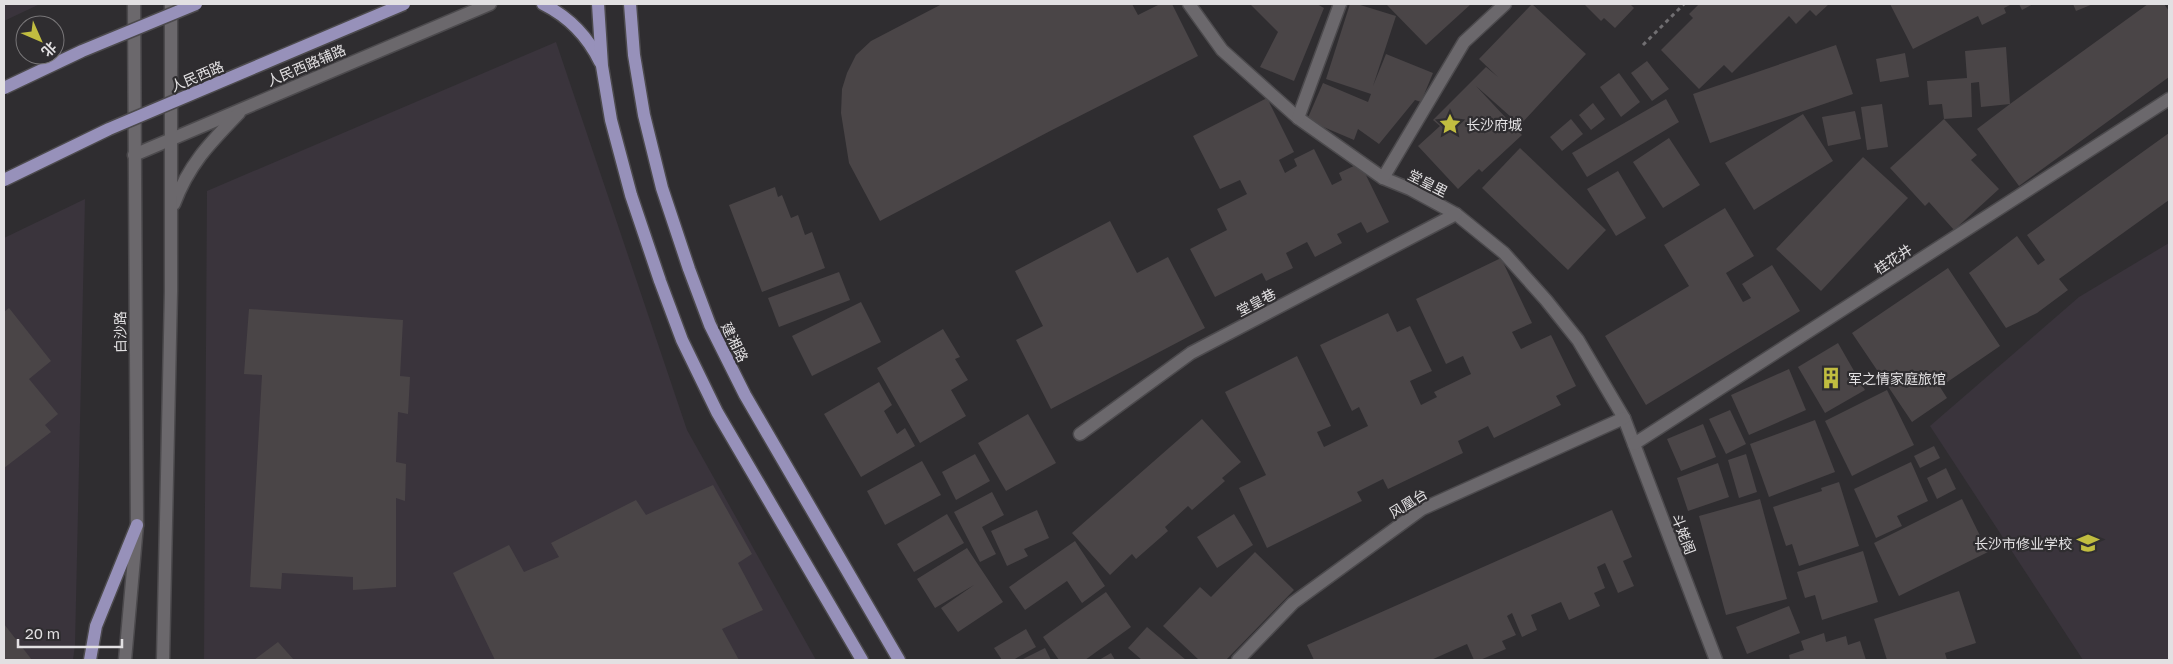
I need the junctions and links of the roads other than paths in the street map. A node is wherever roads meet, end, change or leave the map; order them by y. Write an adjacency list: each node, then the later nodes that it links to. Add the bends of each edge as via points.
1 (134, 4): 20 (street, 白沙路)
2 (171, 4): 19 (street)
3 (196, 4): 15 (main road, bridge, via 82,51)
4 (404, 4): 22 (main road, 人民西路, bridge, via 109,129)
5 (490, 4): 17 (street, 人民西路辅路)
6 (543, 4): 14 (main road, via 560,12 578,28)
7 (598, 4): 14 (main road)
8 (630, 4): 13 (main road, 建湘路)
9 (639, 4): 13 (main road)
10 (1189, 4): 18 (street, 堂皇里, via 1222,50)
11 (1340, 4): 18 (street)
12 (1505, 4): 21 (street, via 1464,42)
13 (634, 55): 33 (main road, 建湘路, via 644,115 662,188 710,325 745,395)
14 (602, 66): 32 (main road, via 611,120 631,195 682,340 717,412)
15 (4, 88)
16 (2169, 99): 27 (street, 桂花井)
17 (244, 108): 19 (street, 人民西路辅路); 23 (street, via 199,156 183,180)
18 (1298, 118): 21 (street, 堂皇里)
19 (171, 140): 20 (street, 人民西路辅路); 23 (street)
20 (134, 155): 28 (street, 白沙路)
21 (1383, 178): 24 (street, 堂皇里)
22 (4, 180)
23 (171, 213): 31 (street)
24 (1456, 214): 25 (street, 堂皇里, via 1504,253 1546,300 1578,340); 26 (street, 堂皇巷, via 1191,353)
25 (1624, 418): 27 (street, 斗姥阁); 34 (street, 风凰台, via 1422,509 1293,603)
26 (1080, 434)
27 (1634, 444): 35 (street, 斗姥阁)
28 (137, 525): 29 (main road, via 96,626); 30 (street, 白沙路)
29 (90, 660)
30 (126, 660)
31 (163, 660)
32 (862, 660)
33 (899, 660)
34 (1238, 660)
35 (1716, 660)

